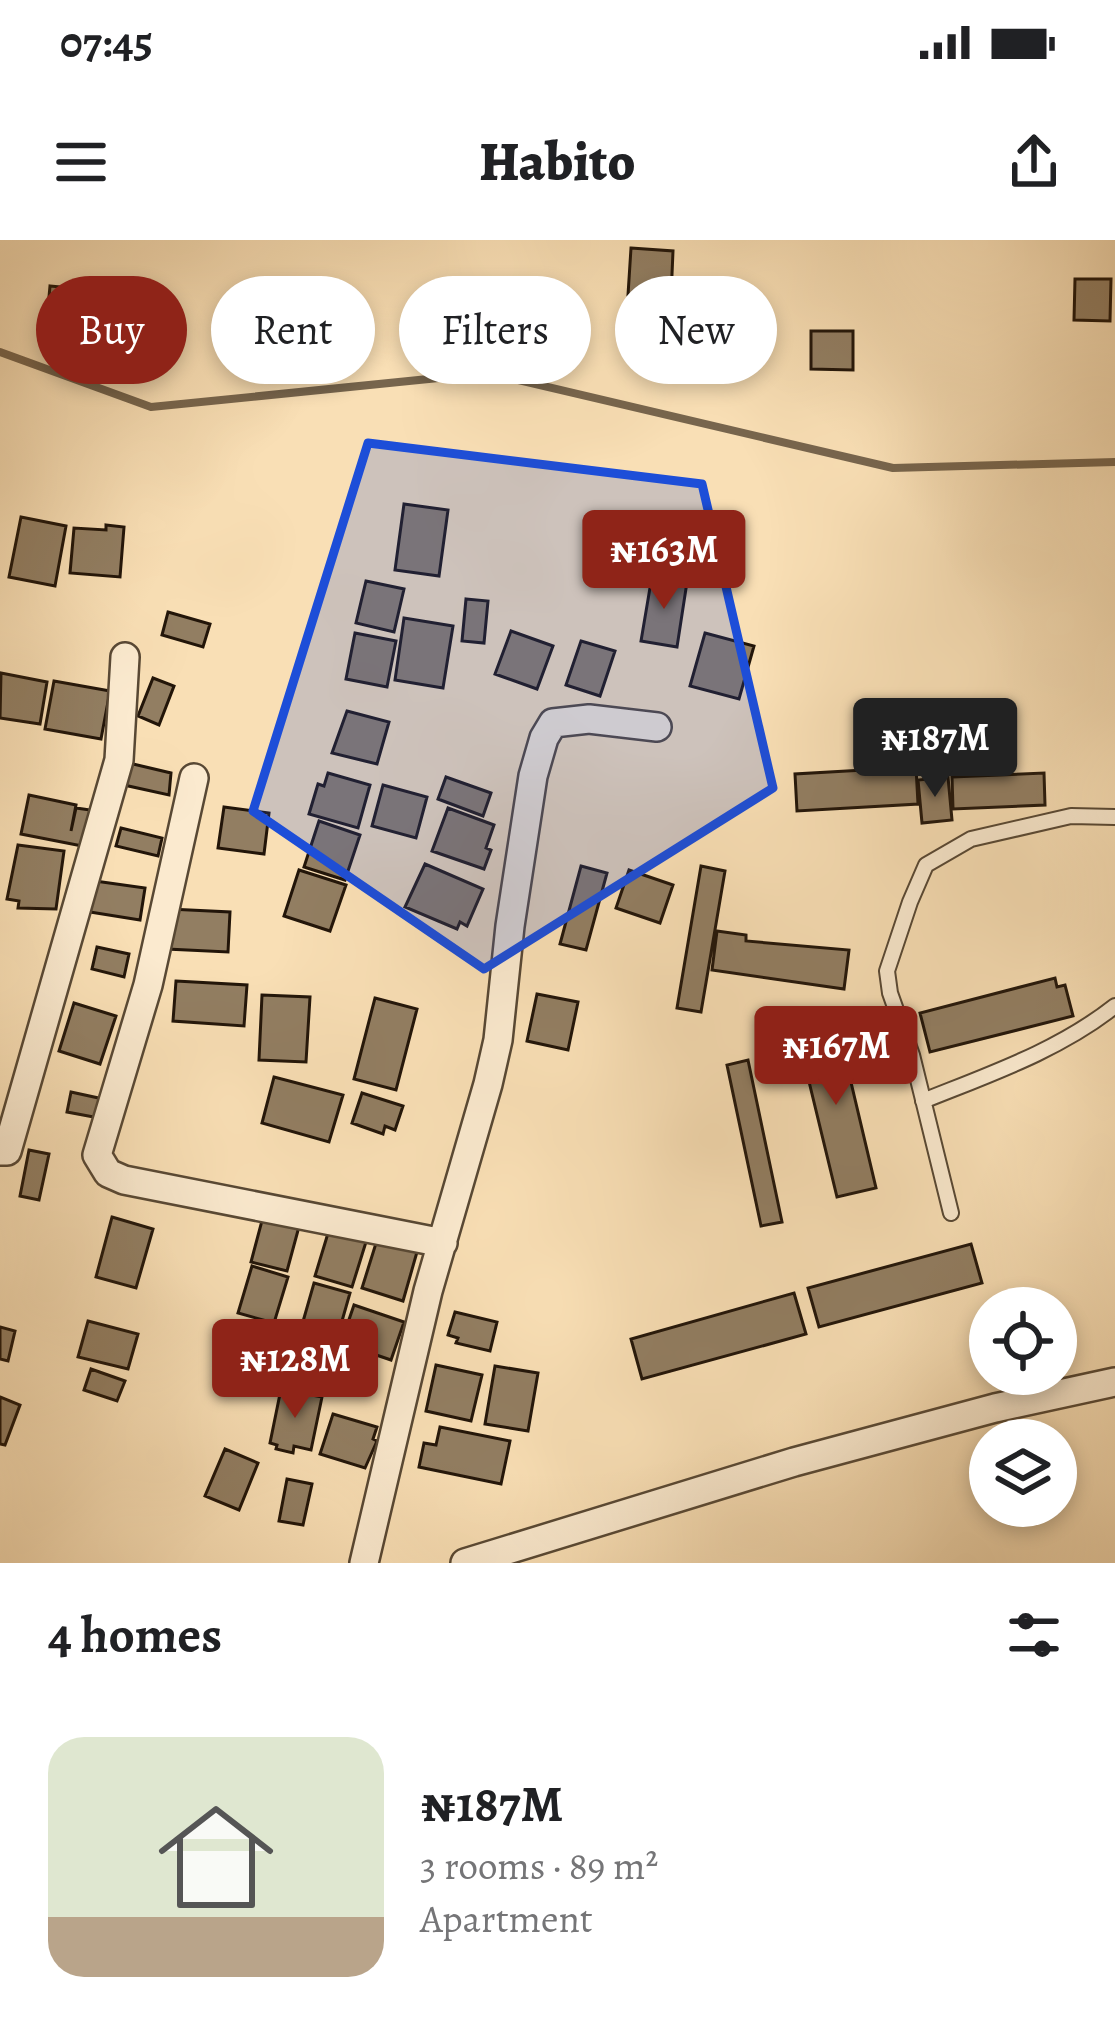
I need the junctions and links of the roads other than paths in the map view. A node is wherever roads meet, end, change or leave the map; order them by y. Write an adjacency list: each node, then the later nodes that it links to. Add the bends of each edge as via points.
1 (125, 657): 7 (street, via 119,760 7,1151)
2 (657, 727): 9 (street, via 568,719 544,738 509,926 498,1040)
3 (194, 778): 9 (street, via 148,985 97,1155 102,1167 124,1180)
4 (1115, 817): 6 (lane, via 1071,816 971,839 926,865 887,971)
5 (1115, 1006): 6 (lane, via 1022,1061)
6 (923, 1101): 8 (lane)
7 (0, 1151)
8 (951, 1213)
9 (442, 1243): 11 (street)
10 (1115, 1382): 12 (street, via 794,1462)
11 (364, 1563)
12 (465, 1563)

